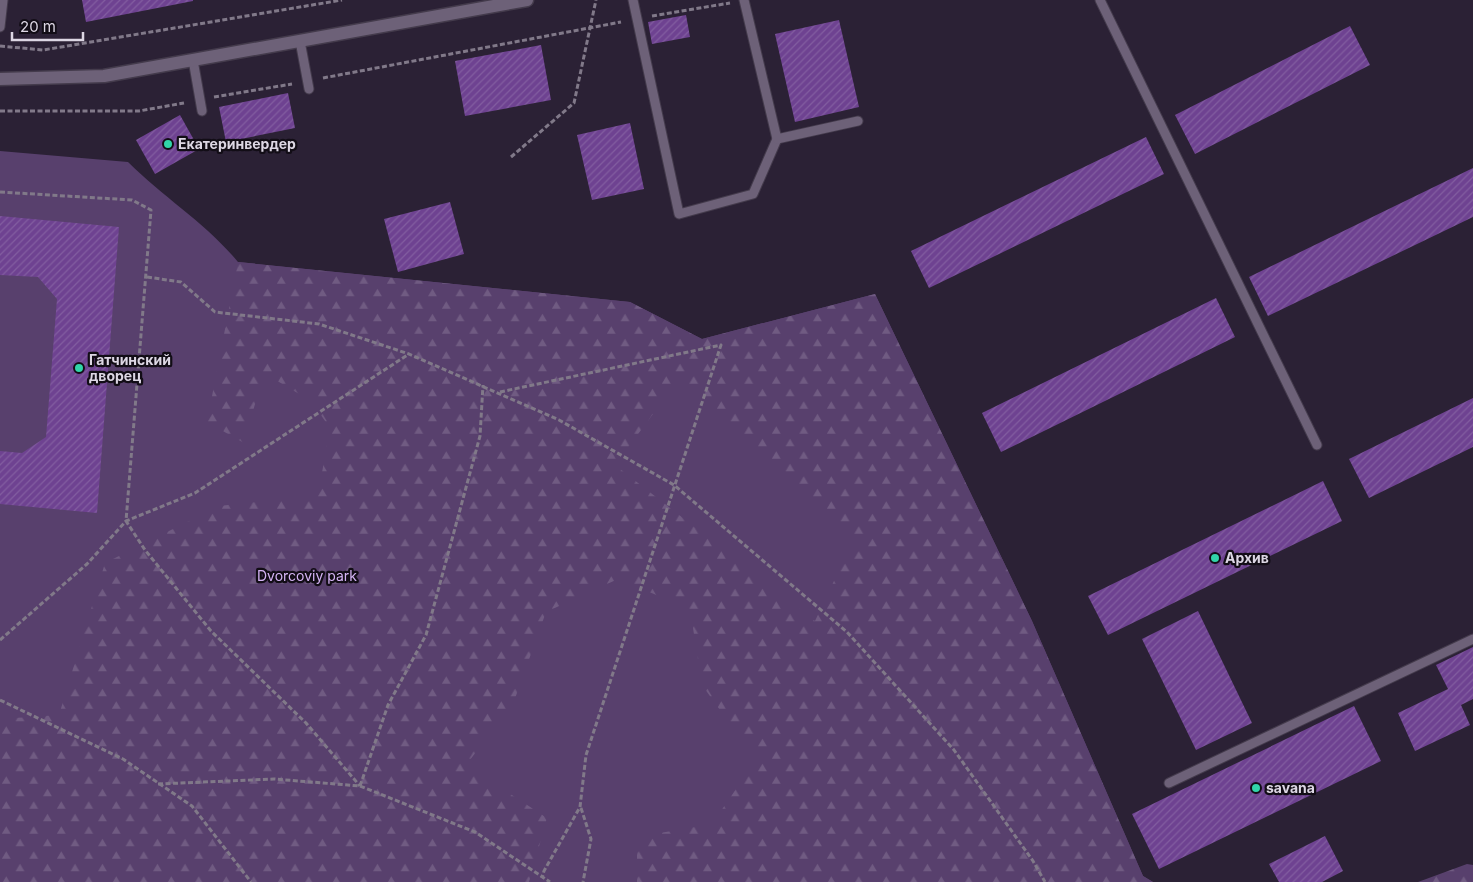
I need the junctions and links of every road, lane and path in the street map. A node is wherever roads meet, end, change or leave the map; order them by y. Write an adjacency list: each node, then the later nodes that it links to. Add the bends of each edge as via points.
1 (3, 0): 10 (lane)
2 (342, 0): 13 (path, via 43,50)
3 (527, 0): 12 (main road)
4 (596, 0): 11 (path)
5 (633, 0): 9 (lane)
6 (744, 0): 21 (lane)
7 (1100, 0): 28 (lane)
8 (735, 2): 9 (path)
9 (637, 19): 11 (path); 21 (lane, via 678,214 753,194)
10 (0, 27)
11 (590, 29): 16 (path); 22 (path, via 574,103)
12 (300, 41): 14 (main road); 16 (lane)
13 (0, 46)
14 (193, 60): 15 (main road, via 104,76); 17 (lane)
15 (0, 79)
16 (308, 85): 17 (path)
17 (200, 100): 18 (path, via 139,111); 19 (lane)
18 (0, 111)
19 (202, 111)
20 (858, 121): 21 (lane)
21 (776, 139)
22 (511, 156)
23 (0, 192): 24 (path, via 132,200 151,210)
24 (147, 277): 25 (path, via 181,282 215,312 319,324); 30 (path)
25 (409, 354): 26 (path); 30 (path, via 195,493)
26 (483, 385): 27 (path); 36 (path, via 480,436 426,635 388,705)
27 (499, 392): 29 (path, via 559,420); 29 (path, via 722,345)
28 (1317, 445)
29 (674, 485): 37 (path, via 586,755); 42 (path, via 847,632 954,750)
30 (126, 521): 32 (path, via 87,564); 36 (path, via 151,558 211,631 306,723)
31 (1473, 638): 34 (lane)
32 (0, 640)
33 (0, 700): 35 (path, via 123,759)
34 (1169, 783)
35 (158, 784): 36 (path, via 274,779); 39 (path, via 192,806)
36 (360, 786): 38 (path, via 475,832)
37 (580, 807): 38 (path); 41 (path, via 591,839)
38 (542, 878): 40 (path)
39 (251, 882)
40 (550, 882)
41 (583, 882)
42 (1045, 882)

